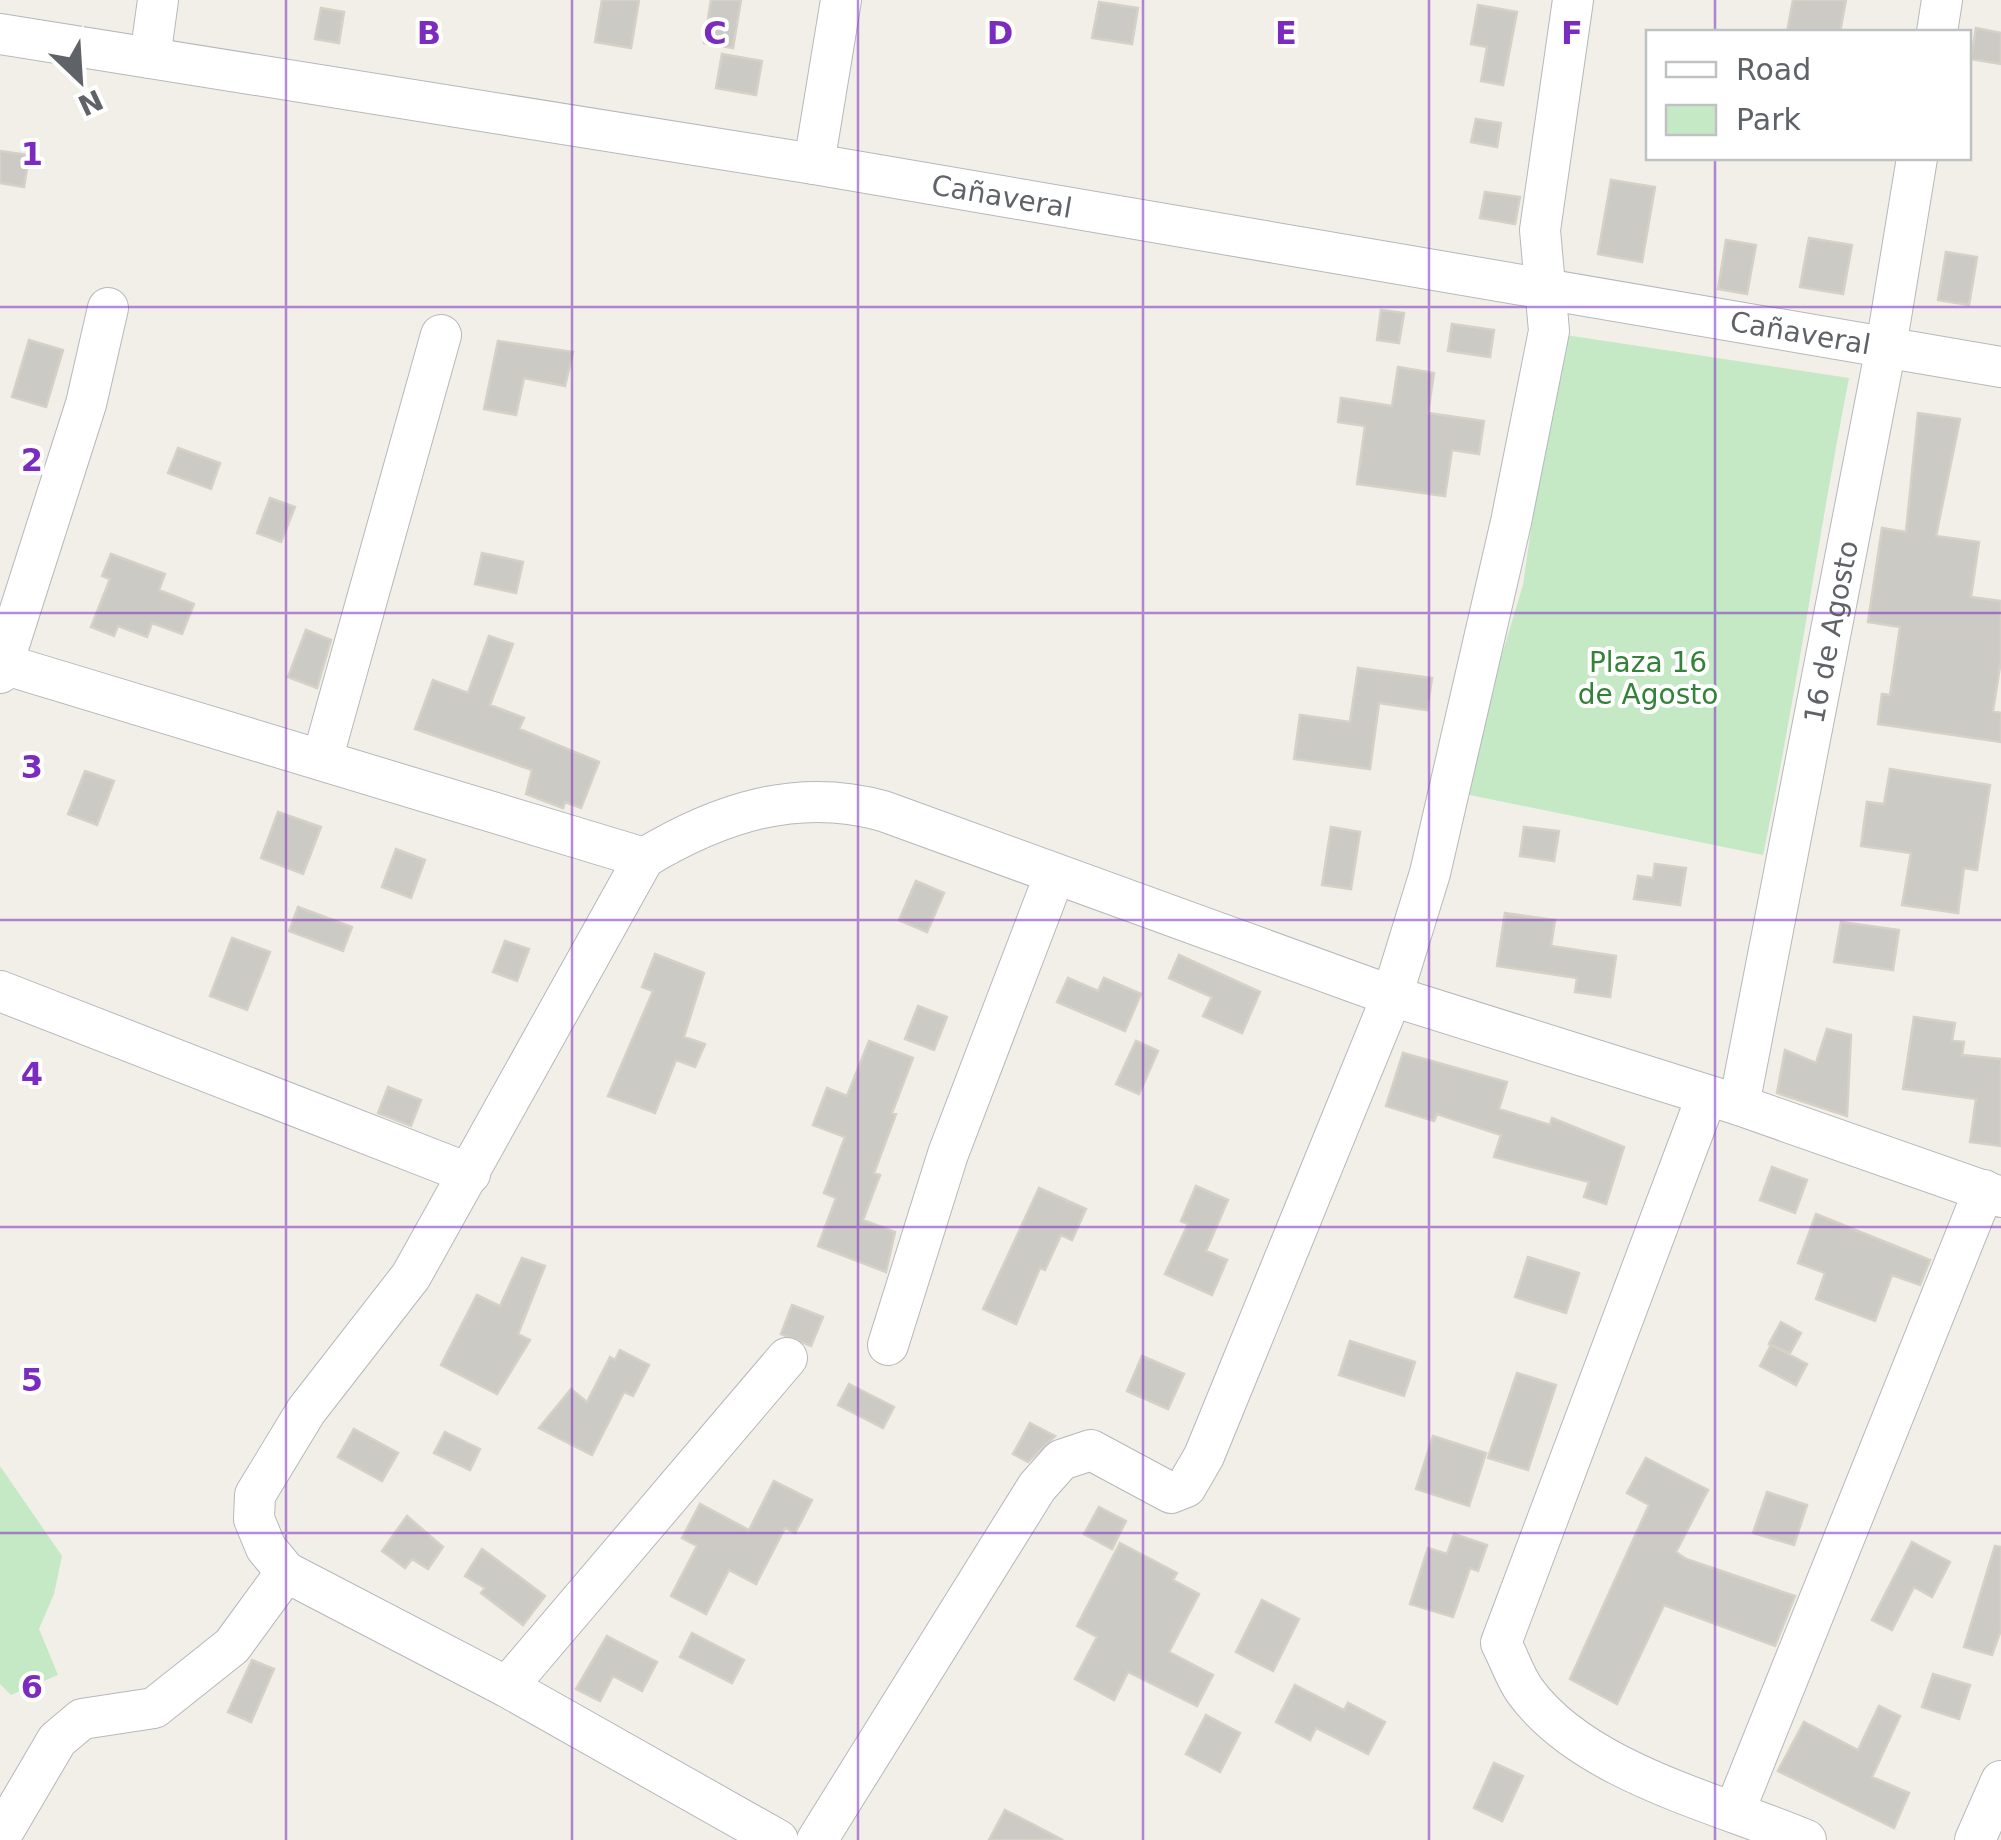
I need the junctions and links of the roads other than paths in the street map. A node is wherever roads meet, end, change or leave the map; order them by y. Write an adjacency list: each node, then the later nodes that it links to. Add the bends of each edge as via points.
1 (158, 0): 7 (street)
2 (841, 0): 9 (street)
3 (1573, 0): 10 (street, via 1540,230)
4 (1942, 0): 5 (street)
5 (1937, 30)
6 (0, 34): 7 (street, Cañaveral)
7 (150, 58): 9 (street, Cañaveral)
8 (1917, 160): 13 (street, 16 de Agosto)
9 (814, 164): 10 (street, Cañaveral)
10 (1547, 286): 13 (street, Cañaveral); 20 (street, via 1549,332 1512,522 1430,873)
11 (108, 308): 15 (street, via 86,404)
12 (441, 335): 16 (street)
13 (1886, 347): 14 (street, Cañaveral); 21 (street, 16 de Agosto)
14 (2001, 366)
15 (1, 667): 16 (street)
16 (322, 760): 17 (street)
17 (644, 858): 18 (street, via 693,828 781,801 842,799); 22 (street)
18 (1055, 874): 20 (street); 24 (street, via 948,1154)
19 (0, 992): 22 (street)
20 (1392, 996): 21 (street); 32 (street, via 1186,1486 1171,1493 1156,1489 1091,1450 1060,1460)
21 (1722, 1102): 23 (street); 29 (street, 16 de Agosto, via 1501,1642 1524,1689 1558,1727 1603,1760)
22 (470, 1174): 26 (street, via 411,1276 306,1411 255,1495 254,1518 266,1548)
23 (1992, 1193): 29 (street)
24 (888, 1344)
25 (786, 1358): 27 (street)
26 (286, 1572): 27 (street); 30 (street, via 232,1646 154,1708 82,1719 57,1740)
27 (508, 1687): 31 (street)
28 (2001, 1781): 34 (street)
29 (1736, 1810): 33 (street, 16 de Agosto)
30 (0, 1837)
31 (778, 1840)
32 (818, 1840)
33 (1806, 1840)
34 (1975, 1840)

